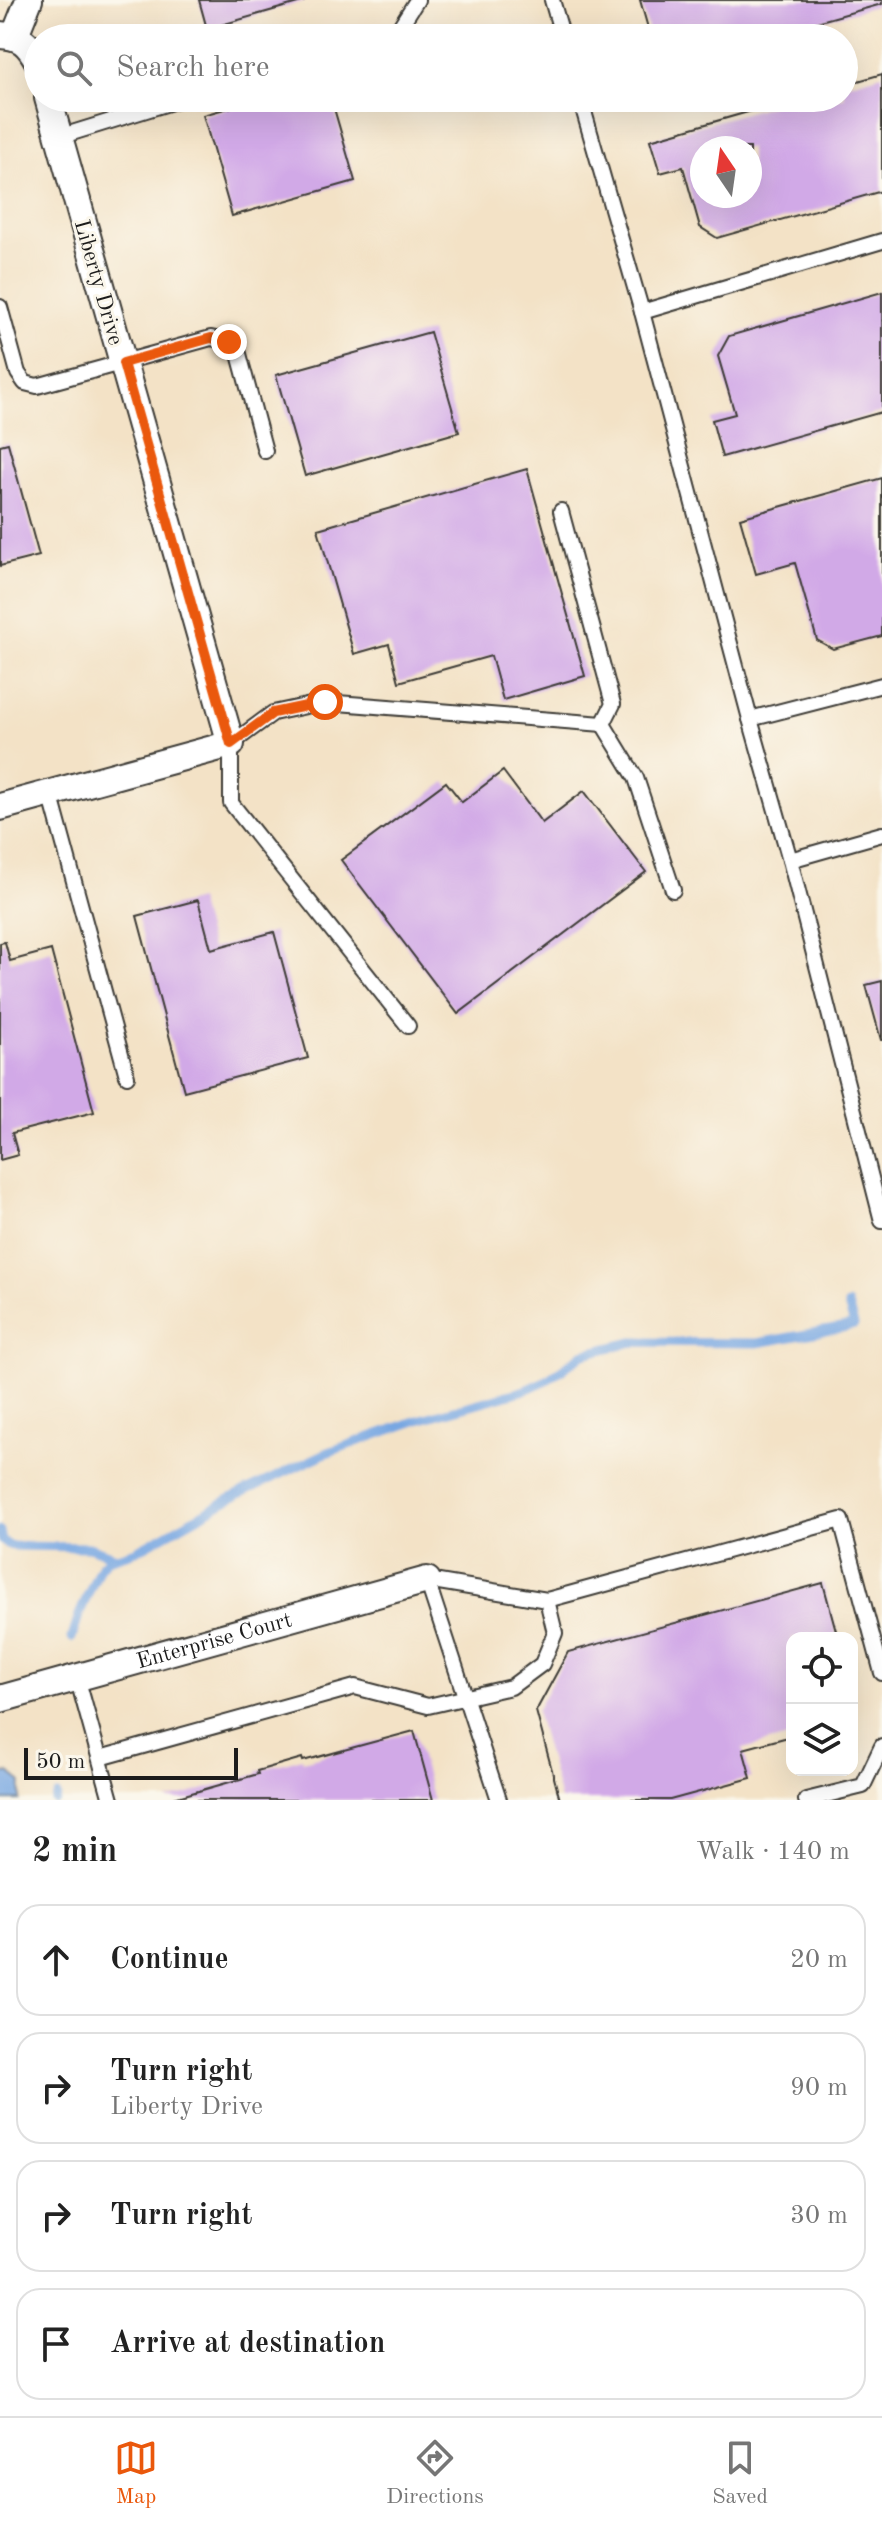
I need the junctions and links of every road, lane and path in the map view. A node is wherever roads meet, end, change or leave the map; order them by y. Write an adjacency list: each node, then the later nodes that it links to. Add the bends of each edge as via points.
1 (29, 0): 6 (street)
2 (417, 0): 4 (lane)
3 (552, 0): 5 (lane)
4 (402, 24)
5 (559, 24)
6 (7, 35)
7 (52, 112): 10 (street, Liberty Drive)
8 (140, 112): 10 (lane)
9 (584, 112): 13 (lane)
10 (59, 137): 14 (street, Liberty Drive)
11 (882, 241): 13 (lane)
12 (0, 307): 14 (lane, via 25,383 37,386)
13 (642, 312): 18 (lane)
14 (123, 363): 15 (lane, via 211,338 229,342 239,354); 20 (street, Liberty Drive)
15 (265, 451)
16 (561, 511): 19 (lane, via 613,704)
17 (882, 685): 18 (lane)
18 (750, 719): 24 (lane)
19 (603, 724): 20 (lane, via 325,702 273,713); 25 (lane, via 636,778)
20 (231, 744): 21 (street); 26 (lane, via 231,803)
21 (50, 793): 22 (street); 27 (lane)
22 (0, 807)
23 (882, 834): 24 (lane)
24 (790, 860): 29 (lane)
25 (673, 890)
26 (408, 1026)
27 (127, 1076)
28 (882, 1159): 29 (lane)
29 (867, 1163): 30 (lane)
30 (882, 1221)
31 (427, 1580): 32 (lane); 34 (street, Enterprise Court); 35 (lane)
32 (547, 1600): 33 (lane, via 841,1520); 35 (lane, via 555,1633 542,1664 511,1687)
33 (882, 1673)
34 (77, 1677): 36 (street, Enterprise Court); 38 (lane)
35 (465, 1696): 38 (lane, via 428,1706 355,1687); 40 (lane)
36 (0, 1699)
37 (882, 1746): 41 (lane, via 863,1786)
38 (100, 1758): 39 (lane)
39 (111, 1800)
40 (499, 1800)
41 (806, 1800)

